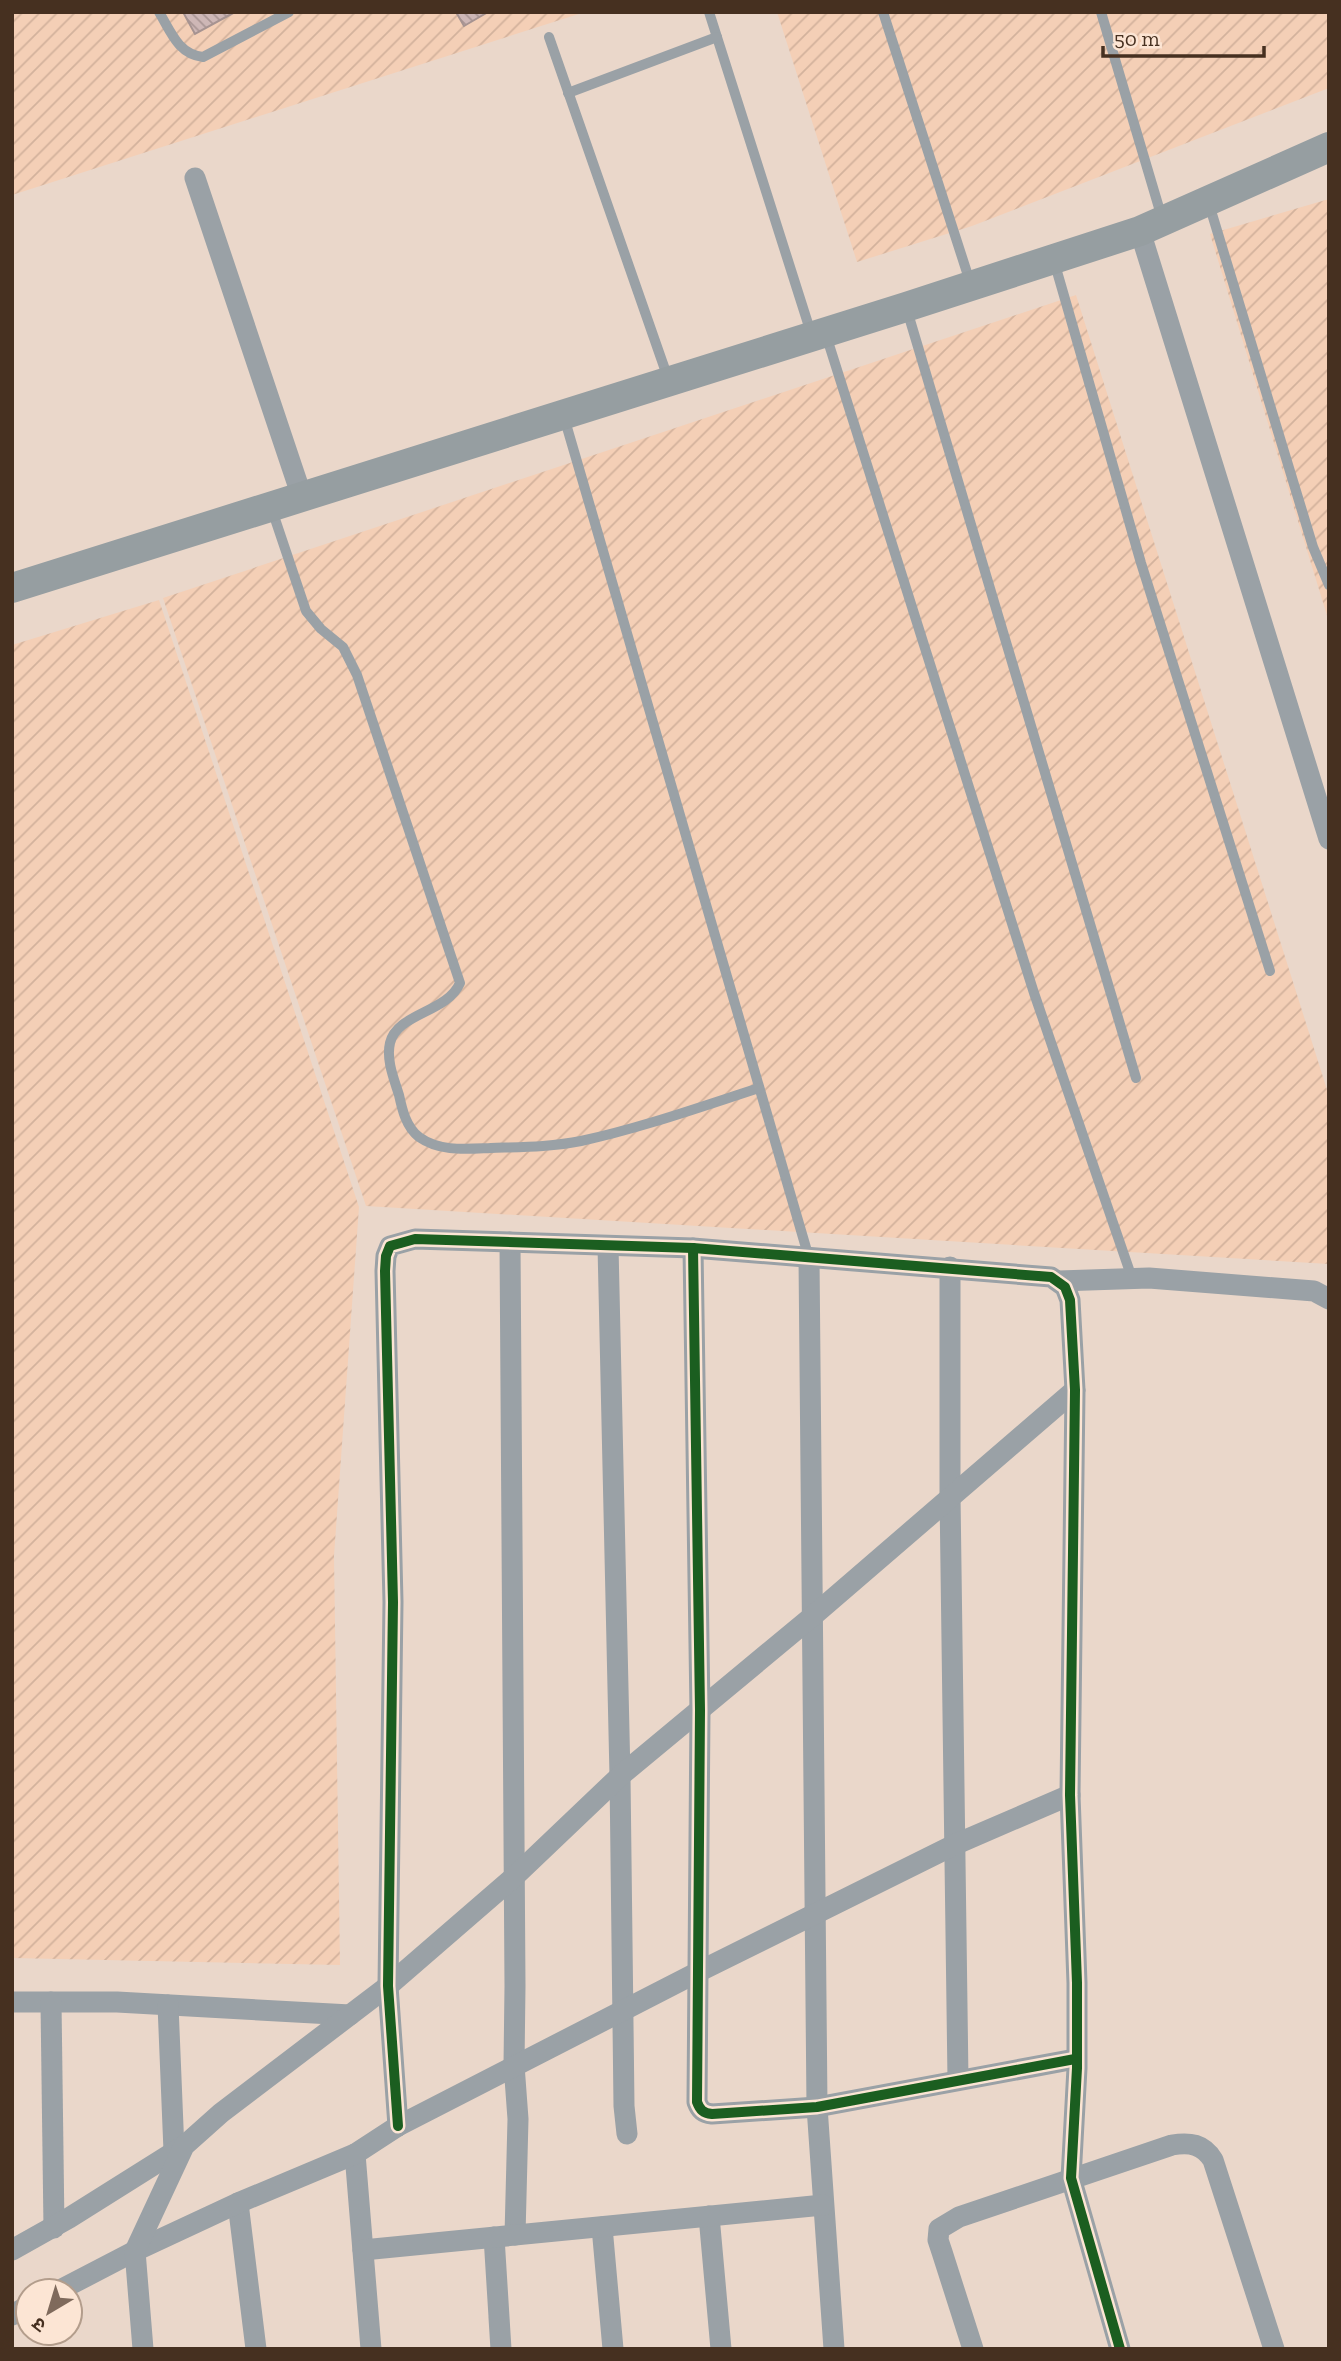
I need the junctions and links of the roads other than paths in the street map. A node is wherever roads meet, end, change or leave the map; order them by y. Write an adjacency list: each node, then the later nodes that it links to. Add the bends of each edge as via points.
1 (159, 12): 2 (lane, via 181,48 203,57)
2 (289, 12)
3 (709, 12): 7 (lane)
4 (883, 12): 14 (lane)
5 (1101, 12): 12 (lane)
6 (549, 37): 8 (lane)
7 (717, 37): 8 (lane); 16 (lane)
8 (568, 93): 17 (lane)
9 (1329, 147): 11 (main road)
10 (195, 178): 19 (street)
11 (1208, 201): 12 (main road); 21 (lane, via 1313,547)
12 (1152, 226): 13 (main road); 23 (street)
13 (1053, 259): 14 (main road); 24 (lane, via 1141,563)
14 (971, 285): 15 (main road)
15 (906, 307): 16 (main road); 25 (lane)
16 (819, 334): 17 (main road); 32 (lane)
17 (669, 381): 18 (main road)
18 (563, 415): 19 (main road); 26 (lane)
19 (302, 496): 20 (main road)
20 (270, 507): 22 (main road); 26 (lane, via 306,611 342,647 357,675 460,983 455,994 400,1027 390,1039 388,1054 408,1125 431,1143 452,1149 579,1142)
21 (1329, 585)
22 (12, 588)
23 (1329, 839)
24 (1270, 971)
25 (1136, 1078)
26 (759, 1088): 30 (lane)
27 (510, 1242): 28 (street); 42 (street); 45 (street, via 415,1239 390,1246 386,1256 393,1602)
28 (608, 1246): 29 (street); 39 (street)
29 (693, 1248): 30 (street); 38 (street)
30 (809, 1258): 31 (street); 37 (street)
31 (950, 1267): 33 (street, via 1043,1275); 36 (street)
32 (1132, 1278): 33 (street); 34 (street, via 1314,1291)
33 (1059, 1281): 35 (street, via 1070,1300)
34 (1329, 1299)
35 (1075, 1390): 36 (street); 40 (street)
36 (950, 1495): 37 (street); 41 (street)
37 (814, 1615): 38 (street); 43 (street)
38 (700, 1710): 39 (street); 44 (street)
39 (620, 1776): 42 (street); 49 (street)
40 (1070, 1795): 41 (street); 51 (street)
41 (954, 1845): 43 (street); 53 (street)
42 (514, 1877): 45 (street); 52 (street)
43 (815, 1914): 44 (street); 54 (street)
44 (698, 1972): 49 (street); 54 (street, via 700,2109 712,2114)
45 (388, 1986): 50 (street); 55 (street)
46 (12, 2002): 47 (street)
47 (51, 2002): 48 (street); 64 (street)
48 (168, 2005): 50 (street); 57 (street)
49 (623, 2012): 52 (street); 56 (street)
50 (350, 2015): 57 (street)
51 (1075, 2059): 53 (street); 59 (street)
52 (514, 2065): 55 (street); 65 (street, via 518,2119)
53 (958, 2080): 54 (street)
54 (817, 2107): 61 (street)
55 (398, 2126): 58 (street)
56 (627, 2134)
57 (179, 2148): 64 (street); 68 (street)
58 (355, 2154): 60 (street); 67 (street)
59 (1071, 2178): 77 (street, via 959,2217 939,2229); 78 (street); 79 (street, via 1172,2145 1188,2143 1209,2153)
60 (238, 2203): 68 (street); 71 (street)
61 (823, 2204): 62 (street); 76 (street)
62 (709, 2216): 63 (street); 75 (street)
63 (602, 2227): 65 (street); 74 (street)
64 (54, 2228): 66 (street)
65 (504, 2236): 67 (street); 73 (street)
66 (12, 2250)
67 (363, 2250): 72 (street)
68 (135, 2251): 69 (street); 70 (street)
69 (84, 2277)
70 (143, 2349)
71 (256, 2349)
72 (371, 2349)
73 (501, 2349)
74 (613, 2349)
75 (721, 2349)
76 (834, 2349)
77 (973, 2349)
78 (1120, 2349)
79 (1275, 2349)

